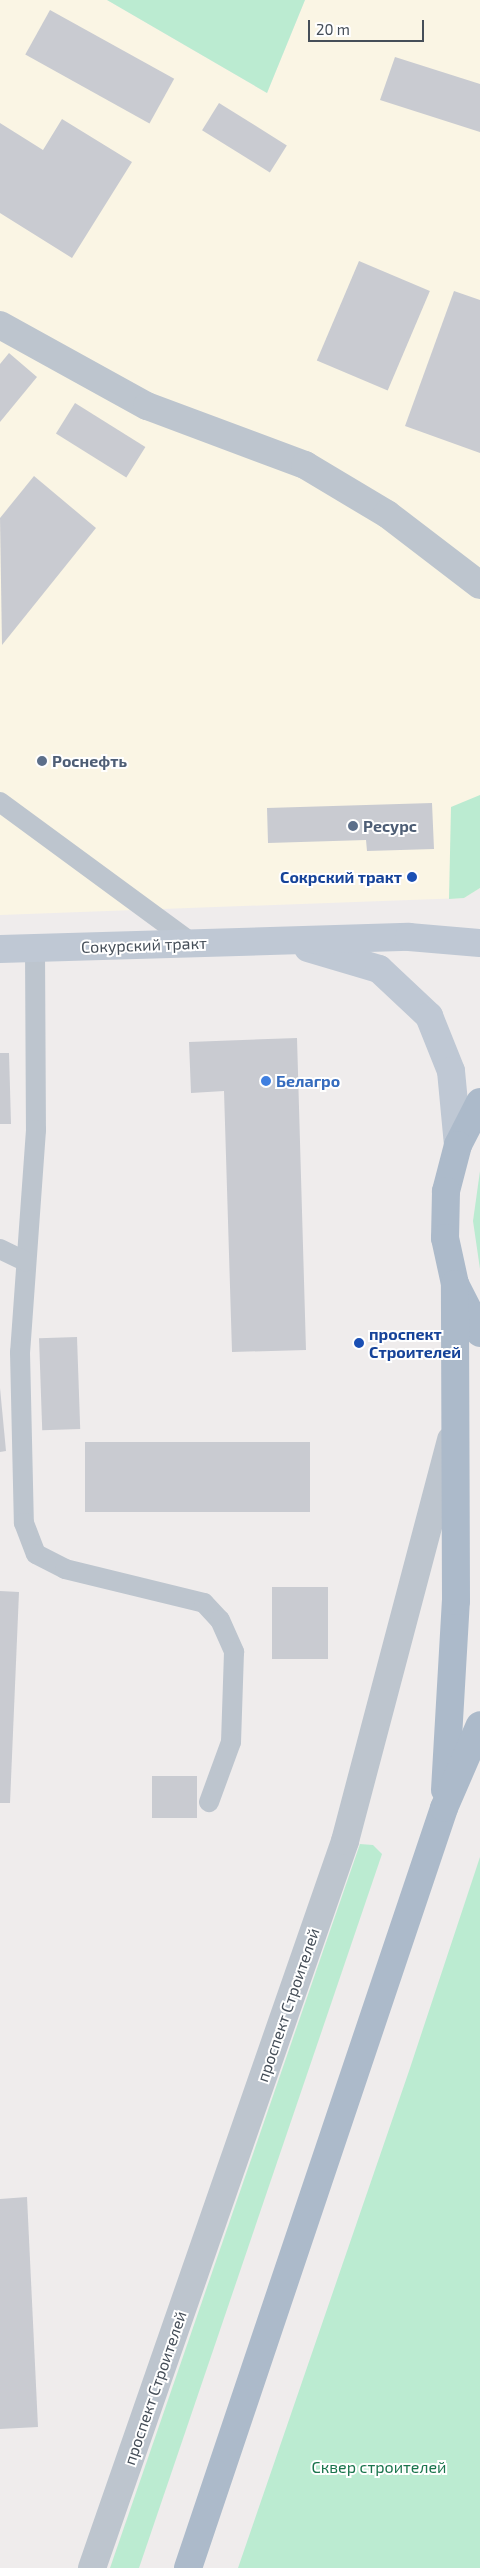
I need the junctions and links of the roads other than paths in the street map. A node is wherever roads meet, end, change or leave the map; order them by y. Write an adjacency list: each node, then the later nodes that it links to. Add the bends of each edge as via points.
1 (0, 325): 2 (street, via 148,406 305,465 387,514)
2 (480, 585)
3 (0, 802): 6 (lane)
4 (288, 941): 5 (street, Сокурский тракт, via 410,937); 6 (street, Сокурский тракт); 10 (street, Сокурский тракт, via 379,969 429,1016 451,1071)
5 (480, 943)
6 (193, 944): 7 (street, Сокурский тракт)
7 (35, 948): 8 (street, Сокурский тракт); 12 (lane, via 36,1130)
8 (0, 949)
9 (480, 1102): 10 (main road)
10 (458, 1144): 13 (main road, via 446,1190 445,1219)
11 (0, 1249): 12 (lane)
12 (25, 1261): 17 (lane, via 20,1352 24,1523 36,1554 65,1569 204,1603 220,1620 234,1652 231,1742)
13 (455, 1284): 14 (main road); 15 (main road, проспект Строителей)
14 (480, 1333)
15 (453, 1433): 18 (main road, проспект Строителей, via 456,1601); 19 (street, проспект Строителей, via 345,1841)
16 (480, 1725): 18 (main road, проспект Строителей)
17 (209, 1802)
18 (444, 1808): 20 (main road, проспект Строителей)
19 (92, 2568)
20 (188, 2568)

